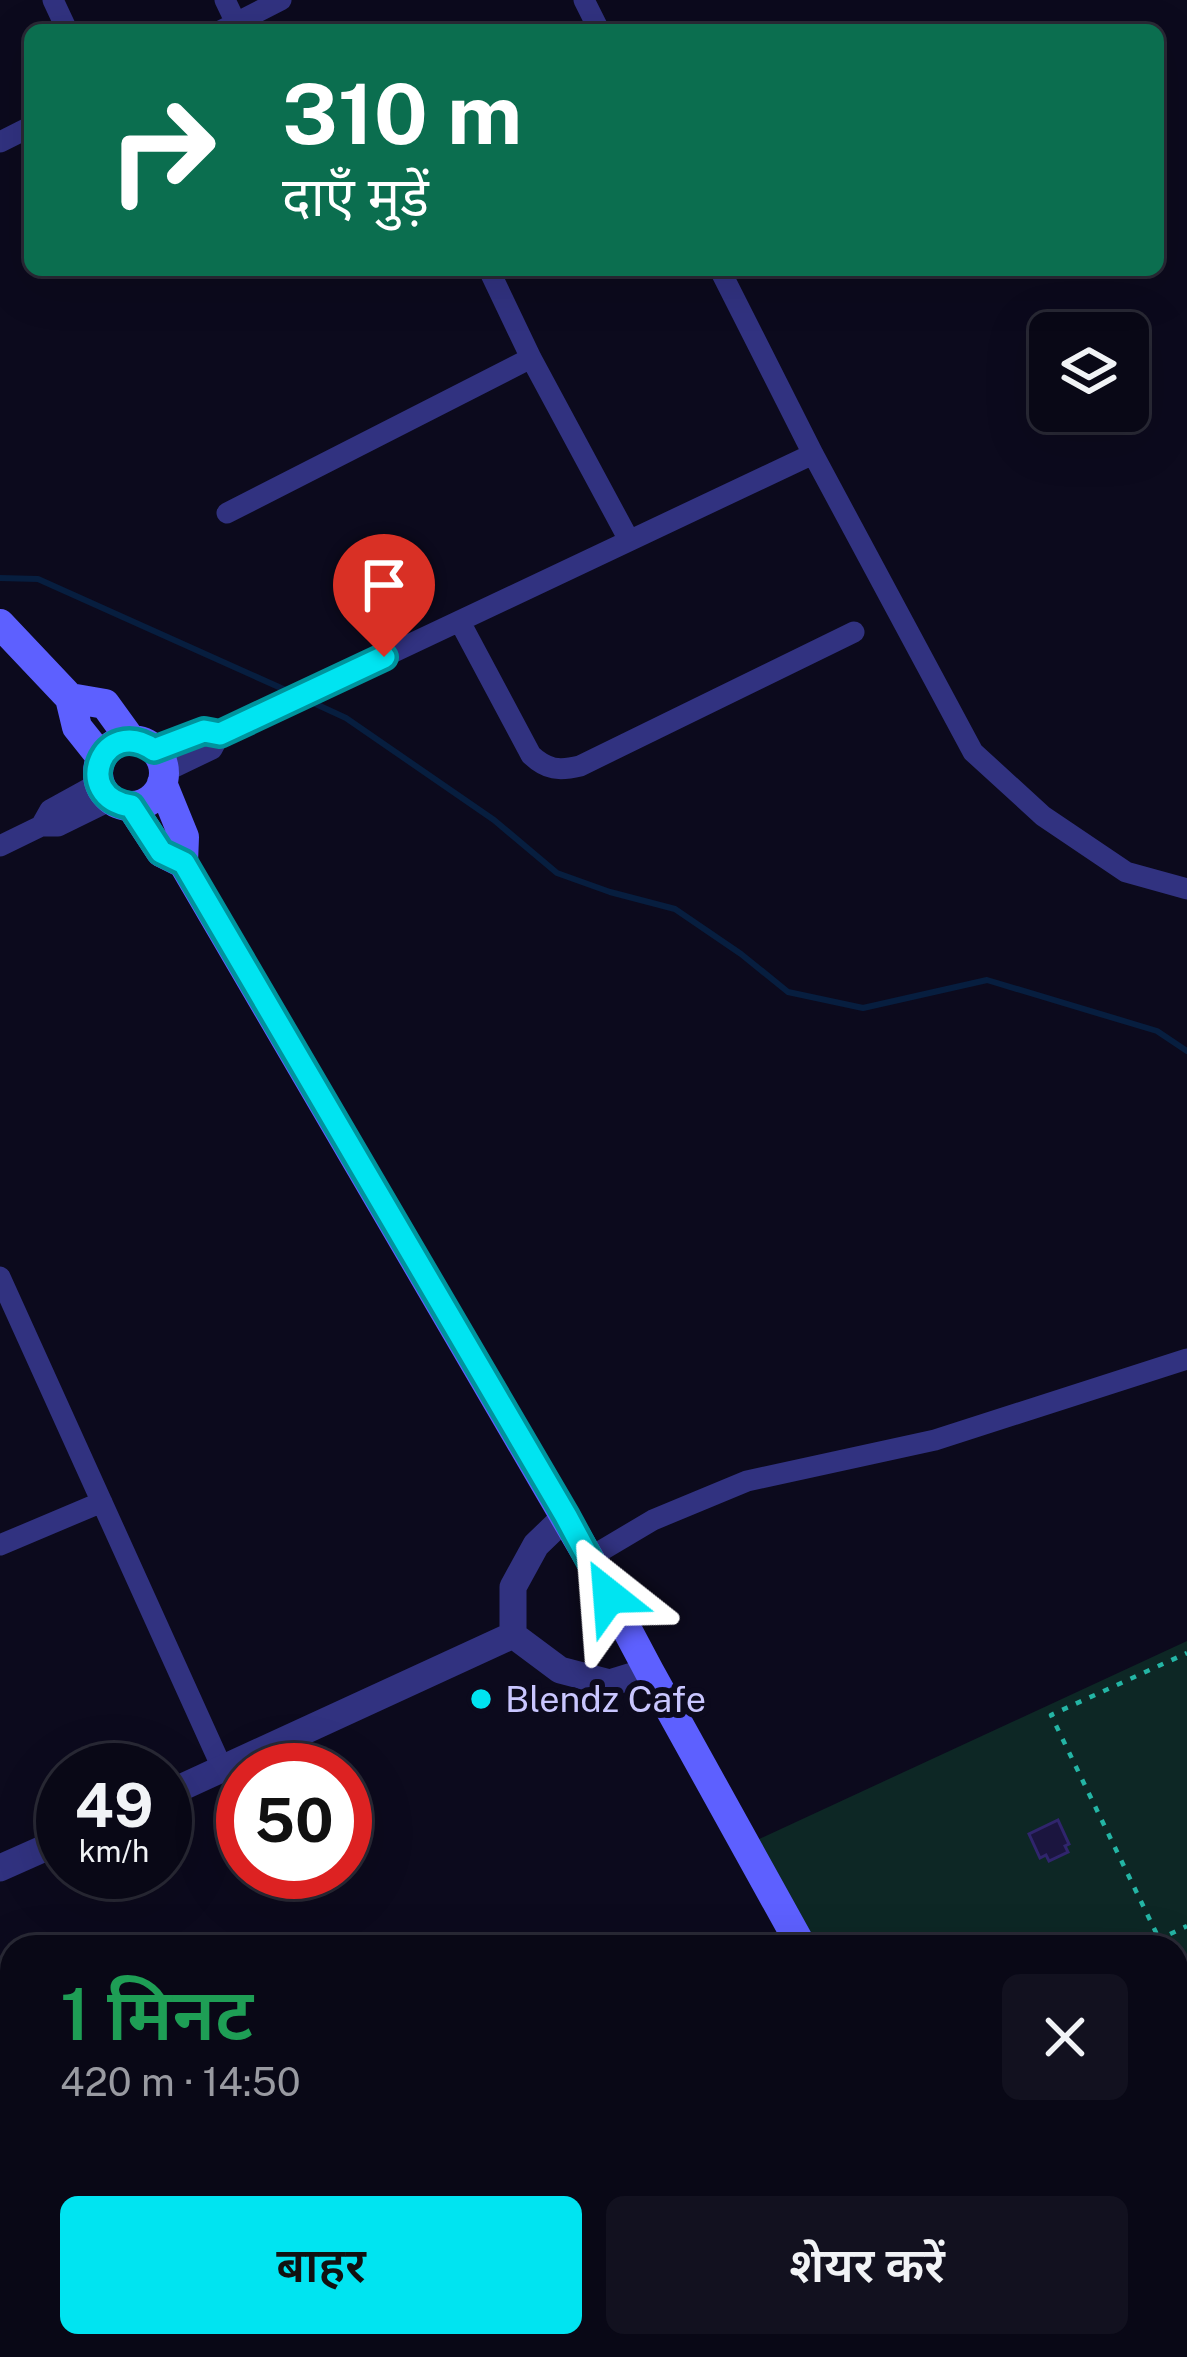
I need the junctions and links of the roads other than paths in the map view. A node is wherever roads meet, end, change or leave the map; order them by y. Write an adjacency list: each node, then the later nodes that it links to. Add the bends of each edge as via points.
1 (281, 0): 2 (street)
2 (233, 24)
3 (491, 276): 5 (street)
4 (724, 276): 6 (street)
5 (531, 358): 7 (street); 8 (street)
6 (814, 454): 8 (street); 17 (street, via 973,752 1043,816 1126,872)
7 (227, 513)
8 (629, 540): 9 (street)
9 (460, 622): 11 (street, via 531,755 560,770); 13 (street, via 220,734 212,749)
10 (7, 631): 12 (main road)
11 (854, 632)
12 (70, 698): 13 (main road, via 105,704); 14 (main road, via 77,728)
13 (153, 761): 14 (main road, via 150,800); 14 (main road, via 114,745); 16 (main road, via 184,837)
14 (111, 787): 15 (street, via 58,826); 16 (main road, via 161,852)
15 (0, 846)
16 (184, 863): 21 (main road)
17 (1187, 890)
18 (0, 1277): 20 (street)
19 (1187, 1359): 23 (street, via 935,1440 747,1481 653,1520)
20 (102, 1502): 22 (street); 27 (street)
21 (566, 1516): 23 (main road); 24 (street, via 536,1545 513,1587)
22 (0, 1544)
23 (589, 1558): 25 (main road)
24 (513, 1635): 25 (street, via 560,1670 610,1683); 26 (street)
25 (649, 1671): 30 (main road)
26 (281, 1743)
27 (216, 1754)
28 (36, 1852): 29 (street)
29 (0, 1868)
30 (795, 1935)

